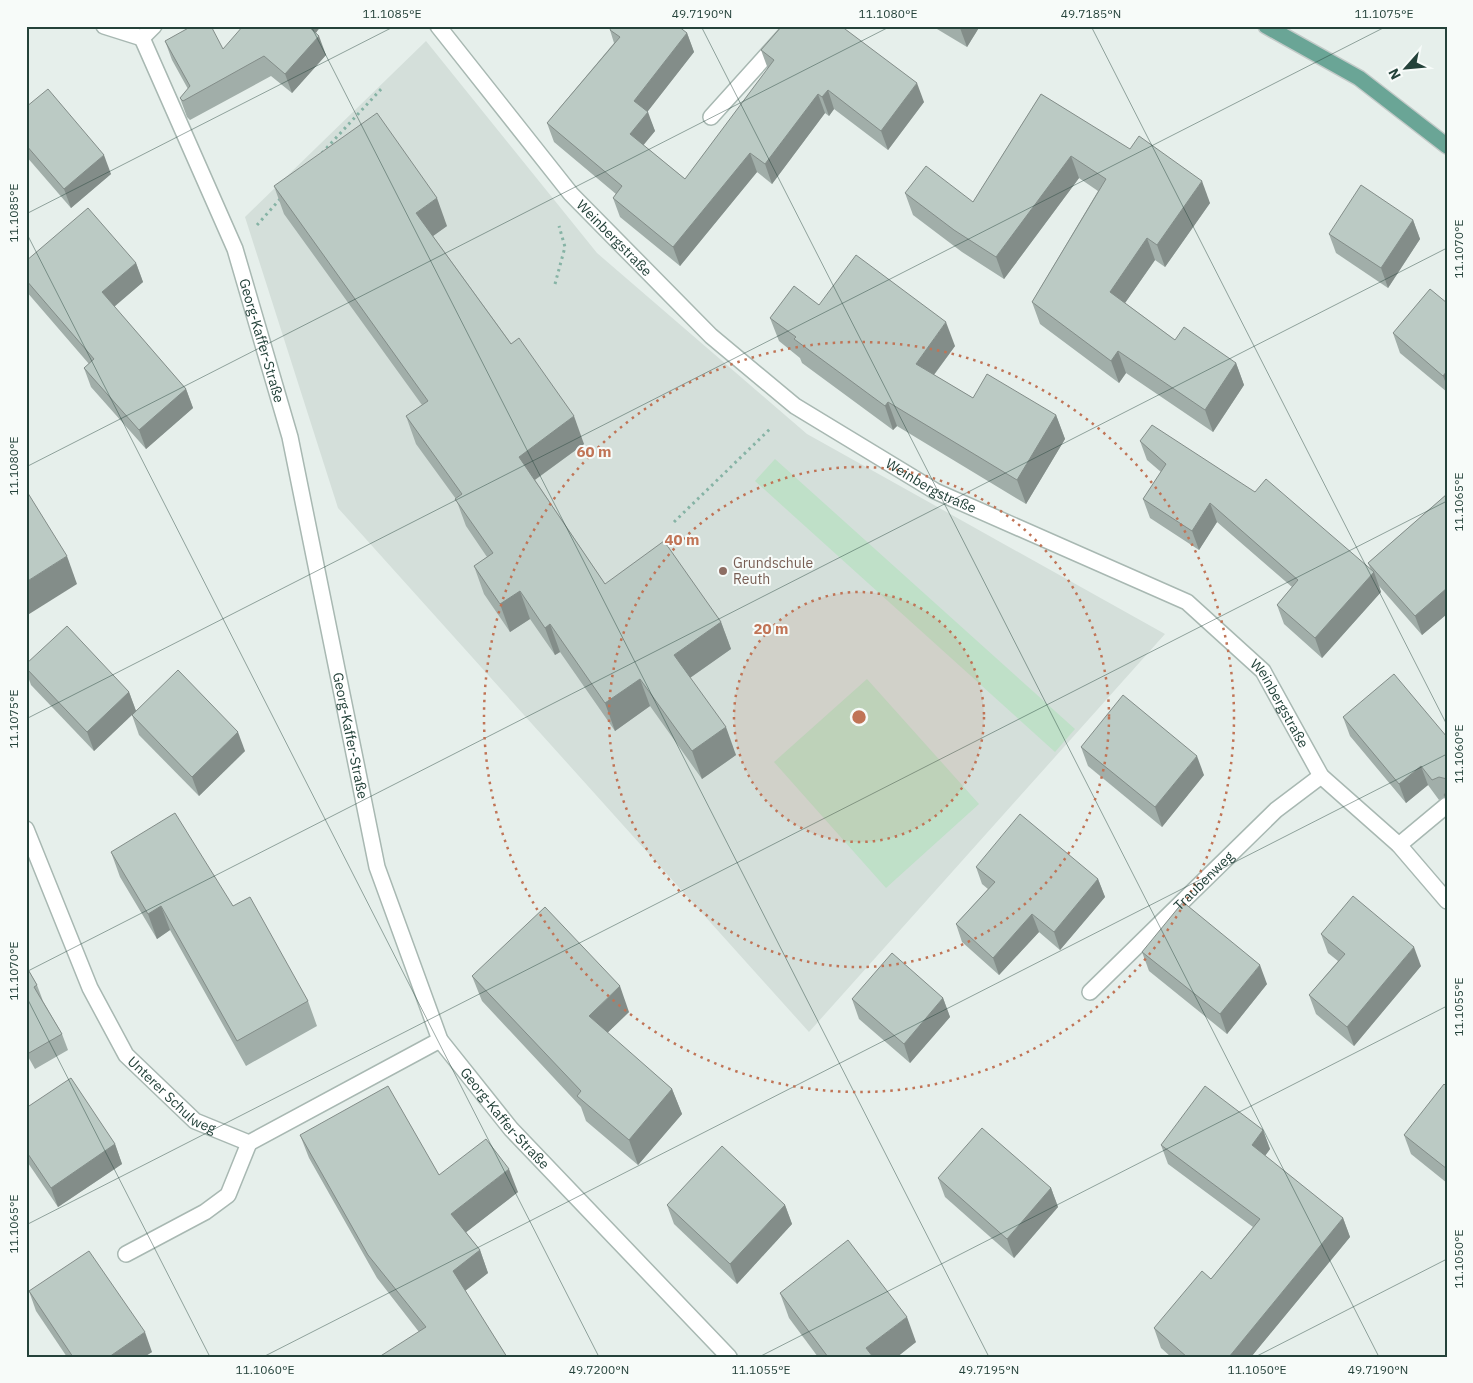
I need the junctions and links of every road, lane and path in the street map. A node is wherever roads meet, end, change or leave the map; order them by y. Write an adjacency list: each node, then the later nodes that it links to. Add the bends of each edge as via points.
1 (104, 26): 6 (street)
2 (154, 26): 6 (street)
3 (438, 26): 11 (street, Weinbergstraße)
4 (793, 26): 8 (street)
5 (1266, 26): 9 (main road, via 1358,78)
6 (142, 38): 13 (street, Georg-Kaffer-Straße)
7 (382, 87): 10 (path)
8 (711, 118)
9 (1447, 146)
10 (316, 160)
11 (571, 194): 14 (path, via 557,220 565,247); 15 (street, Weinbergstraße, via 711,336)
12 (282, 197): 13 (path)
13 (235, 249): 23 (street, Georg-Kaffer-Straße, via 290,437 377,867)
14 (555, 284)
15 (794, 406): 16 (path); 17 (street, Weinbergstraße, via 935,491 1187,602 1263,671)
16 (674, 522)
17 (1321, 776): 20 (street, Weinbergstraße); 22 (street, Traubenweg, via 1276,810)
18 (1447, 805): 20 (street)
19 (26, 829): 24 (street, Unterer Schulweg, via 90,988 126,1055 195,1122)
20 (1399, 845): 21 (street, Weinbergstraße)
21 (1447, 901)
22 (1090, 992)
23 (440, 1040): 24 (street); 26 (street, Georg-Kaffer-Straße, via 511,1129)
24 (249, 1143): 25 (street, via 228,1195 205,1212)
25 (126, 1254)
26 (729, 1357)

